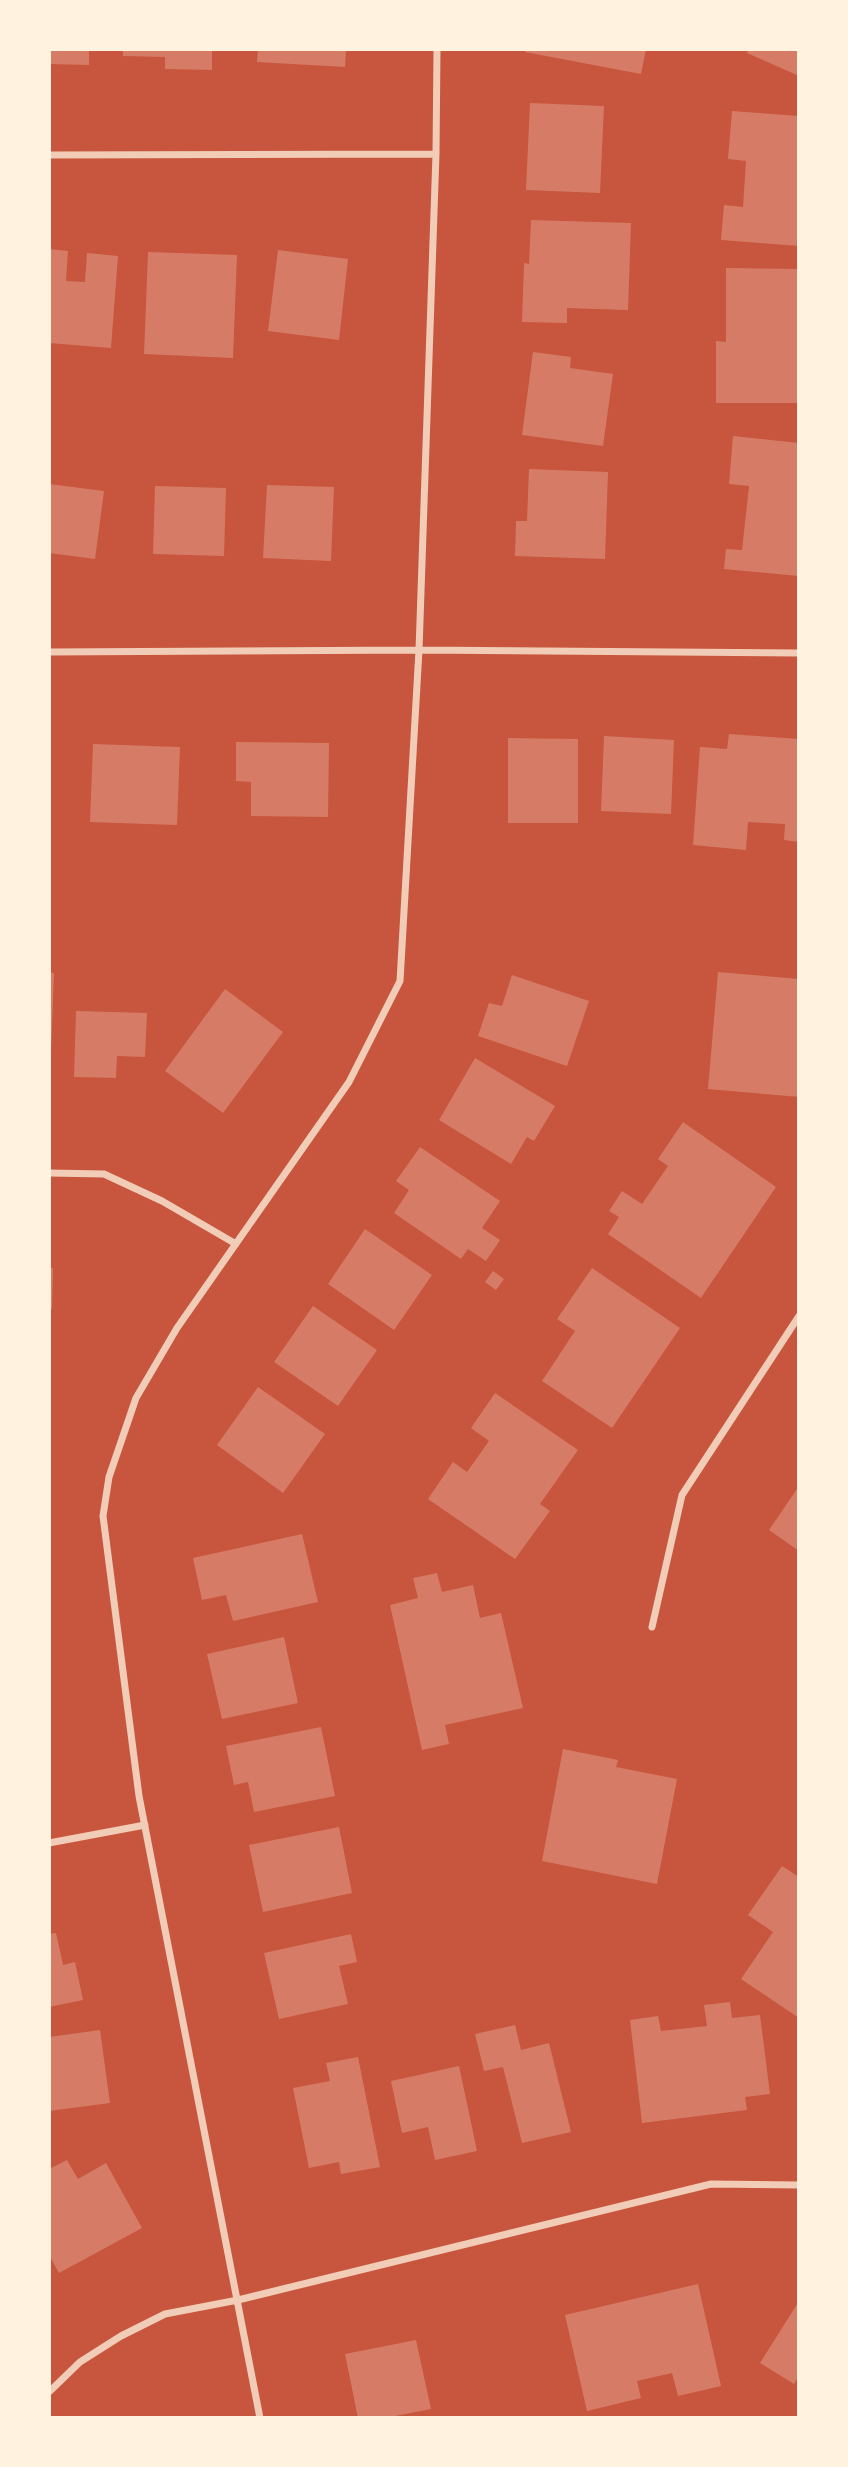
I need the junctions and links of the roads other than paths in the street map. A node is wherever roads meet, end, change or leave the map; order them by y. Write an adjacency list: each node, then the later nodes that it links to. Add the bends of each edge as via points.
1 (437, 49): 2 (street)
2 (436, 154): 3 (street); 4 (street)
3 (49, 155)
4 (419, 650): 5 (street); 6 (street); 8 (street, via 400,981 349,1082)
5 (49, 652)
6 (799, 653)
7 (49, 1173): 8 (street, via 104,1174)
8 (236, 1244): 11 (street, via 177,1328 136,1398 109,1477 103,1516)
9 (799, 1316): 10 (street, via 682,1495)
10 (652, 1627)
11 (145, 1825): 12 (street); 14 (street)
12 (49, 1843)
13 (799, 2185): 14 (street, via 711,2184)
14 (238, 2301): 15 (street, via 165,2314 80,2362); 16 (street)
15 (49, 2392)
16 (261, 2418)

